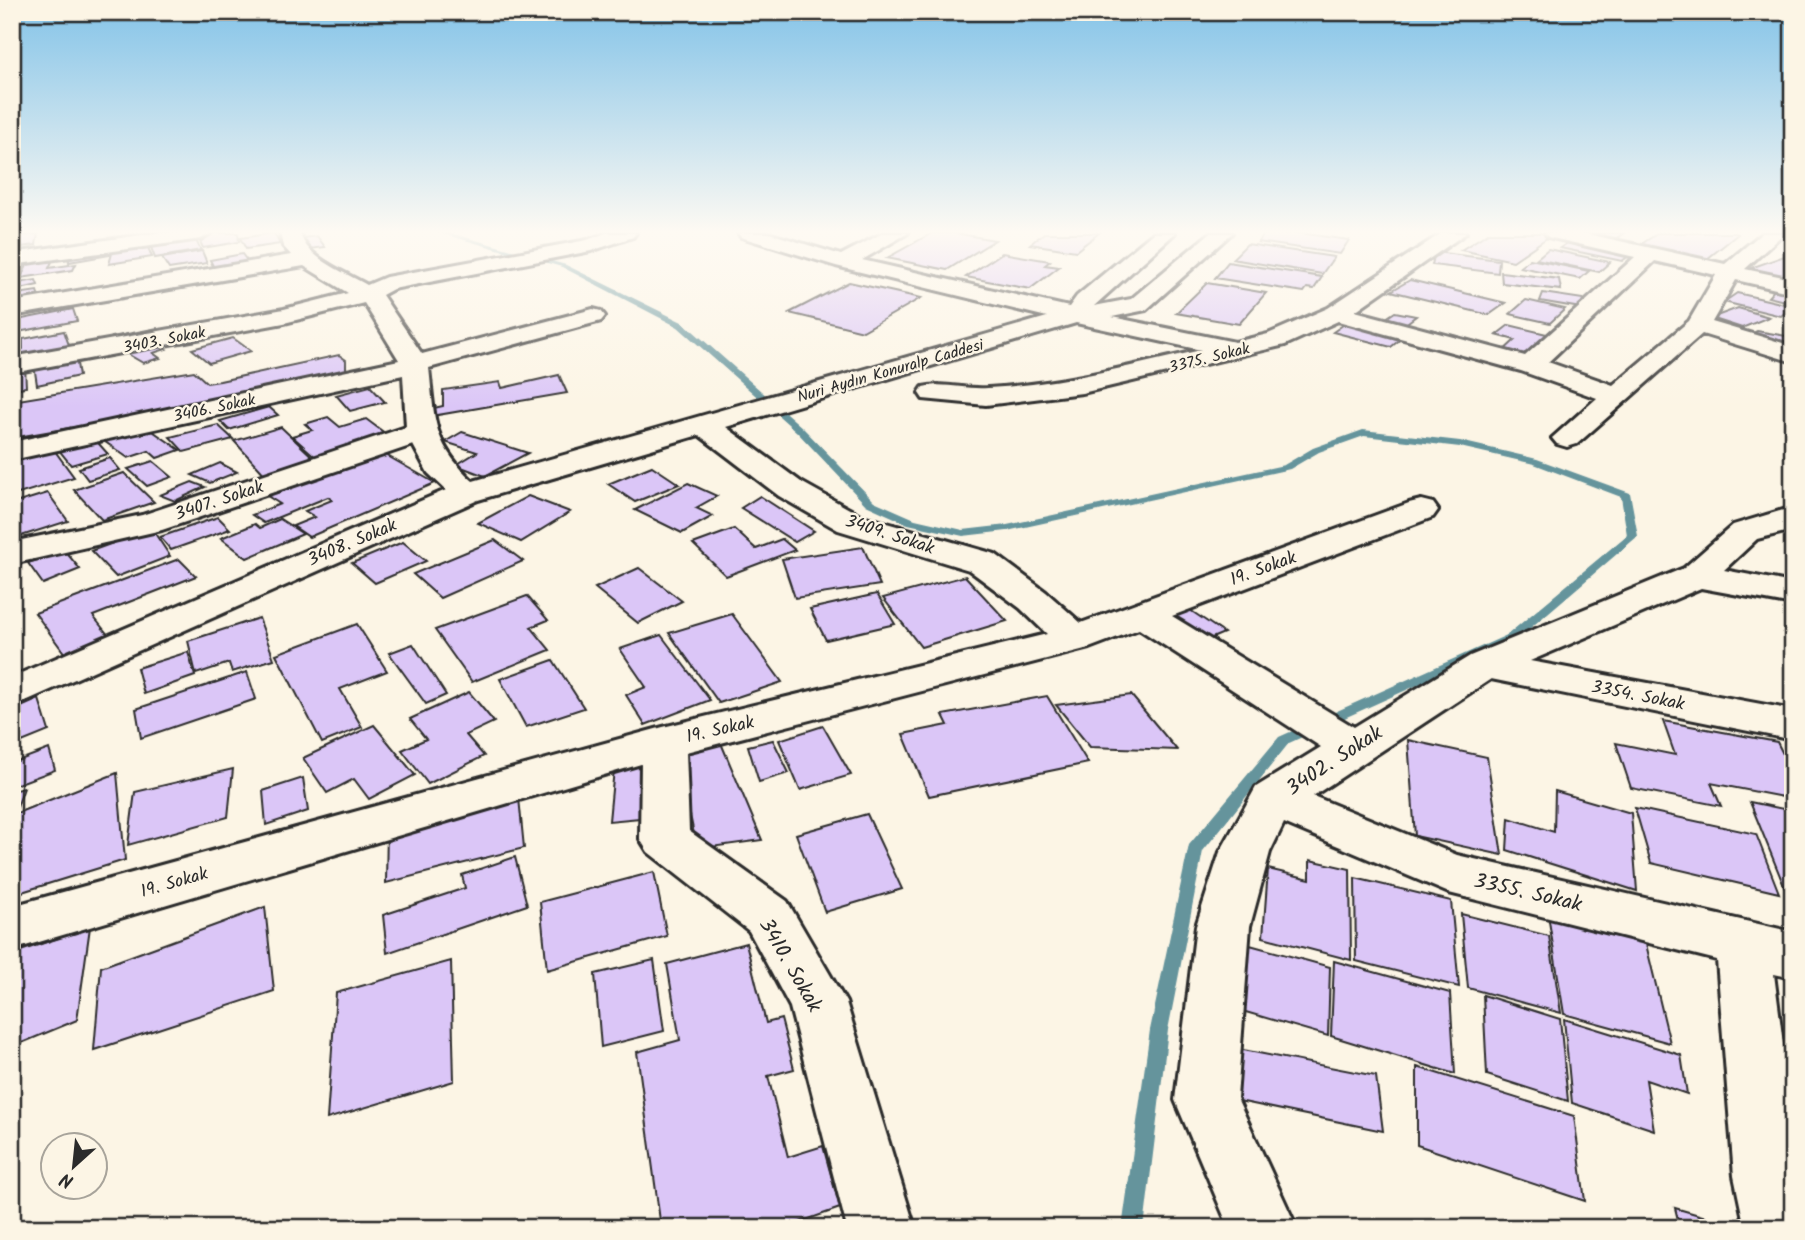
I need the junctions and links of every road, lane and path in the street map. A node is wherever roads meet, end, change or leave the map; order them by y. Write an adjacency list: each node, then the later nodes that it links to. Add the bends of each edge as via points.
1 (123, 291): 11 (street)
2 (360, 291): 10 (street)
3 (374, 291): 10 (street, 3403. Sokak)
4 (967, 291): 14 (street)
5 (1097, 291): 14 (street)
6 (1154, 291): 14 (street, Nuri Aydın Konuralp Caddesi, via 1138,305)
7 (1369, 291): 12 (street, 3375. Sokak)
8 (1608, 291): 20 (street)
9 (1718, 291): 15 (street)
10 (367, 295): 18 (street); 19 (street, 3403. Sokak, via 289,315)
11 (12, 310)
12 (1336, 313): 16 (street, 3375. Sokak, via 1276,340); 20 (street)
13 (593, 316): 18 (street, 3406. Sokak)
14 (1075, 316): 16 (street); 23 (street, Nuri Aydın Konuralp Caddesi)
15 (1698, 325): 17 (street); 22 (street)
16 (1238, 350): 21 (street, 3375. Sokak, via 1082,385 986,397)
17 (1793, 354)
18 (415, 363): 24 (street); 26 (street, 3406. Sokak)
19 (12, 365)
20 (1530, 365): 22 (street)
21 (933, 393)
22 (1619, 396): 25 (street)
23 (704, 424): 27 (street, 3408. Sokak); 34 (street, 3409. Sokak, via 790,489 850,523 982,562)
24 (421, 432): 27 (street, via 439,466); 30 (street, 3407. Sokak, via 149,523)
25 (1567, 438)
26 (12, 451)
27 (467, 493): 36 (street, 3408. Sokak)
28 (1421, 510): 33 (street, 19. Sokak)
29 (1792, 519): 31 (street, 3402. Sokak, via 1745,532)
30 (12, 553)
31 (1697, 576): 32 (street); 35 (street, 3402. Sokak)
32 (1793, 594)
33 (1142, 614): 34 (street, 19. Sokak); 38 (street)
34 (1075, 639): 39 (street, 19. Sokak)
35 (1484, 665): 37 (street, 3354. Sokak); 38 (street, 3402. Sokak)
36 (12, 693)
37 (1793, 725)
38 (1340, 739): 40 (street, 3402. Sokak)
39 (663, 742): 41 (street, 19. Sokak); 43 (street, 3410. Sokak, via 664,839 768,916 817,1002)
40 (1273, 799): 42 (street, 3355. Sokak, via 1449,873); 44 (street, 3402. Sokak, via 1245,852 1223,926 1206,1100)
41 (12, 928)
42 (1768, 949): 45 (street, via 1767,1176)
43 (881, 1228)
44 (1263, 1228)
45 (1779, 1228)

